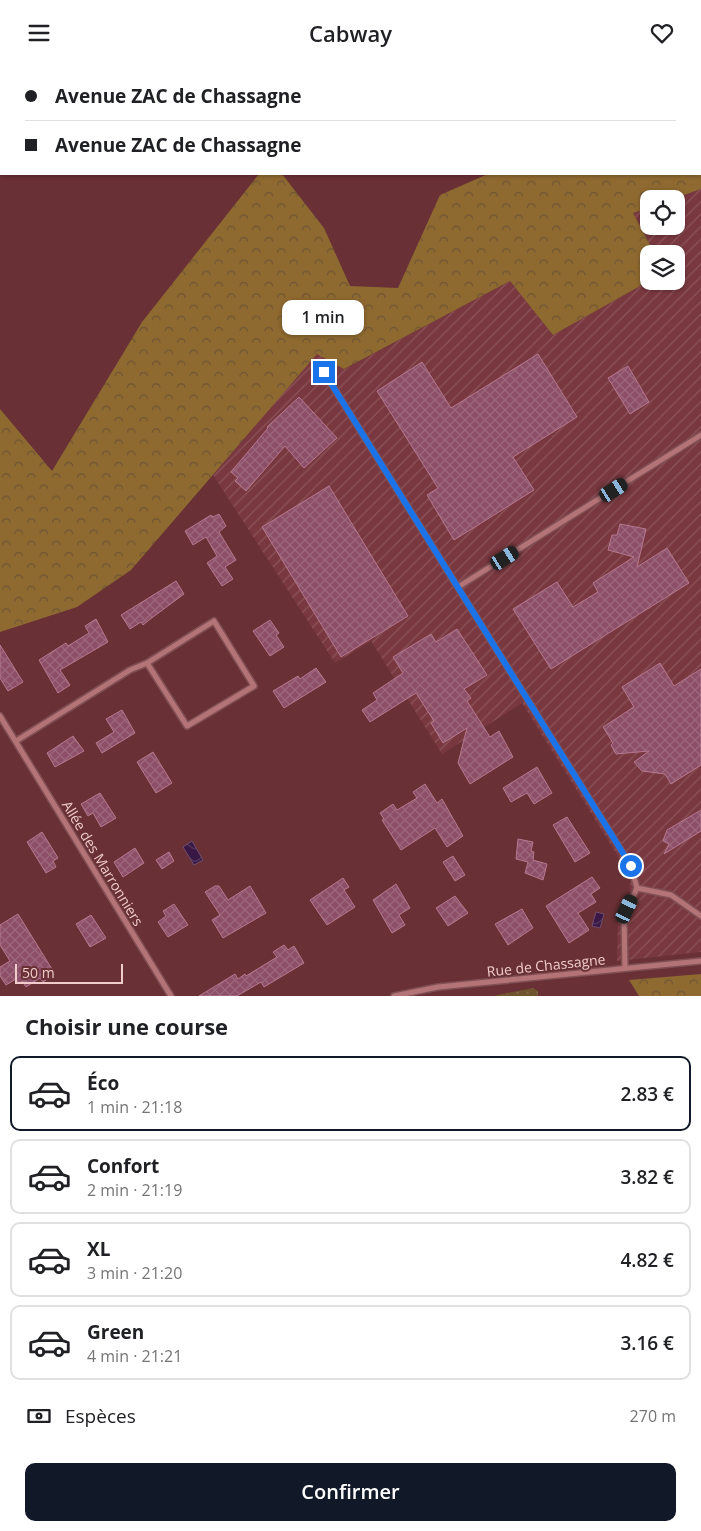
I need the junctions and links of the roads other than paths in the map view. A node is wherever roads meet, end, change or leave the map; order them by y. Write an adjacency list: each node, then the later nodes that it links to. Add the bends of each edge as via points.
1 (324, 372): 3 (street)
2 (701, 435): 3 (street)
3 (458, 587): 7 (street, via 631,866)
4 (147, 663): 4 (street, via 214,621 254,685 187,726); 6 (street, via 130,669)
5 (0, 715): 6 (street, Allée des Marronniers)
6 (16, 741): 11 (street, Allée des Marronniers)
7 (637, 888): 8 (street, via 671,895); 10 (street, via 624,917)
8 (701, 916)
9 (701, 961): 10 (street, Rue de Chassagne)
10 (625, 968): 12 (street, Rue de Chassagne, via 438,987)
11 (171, 996)
12 (394, 996)

